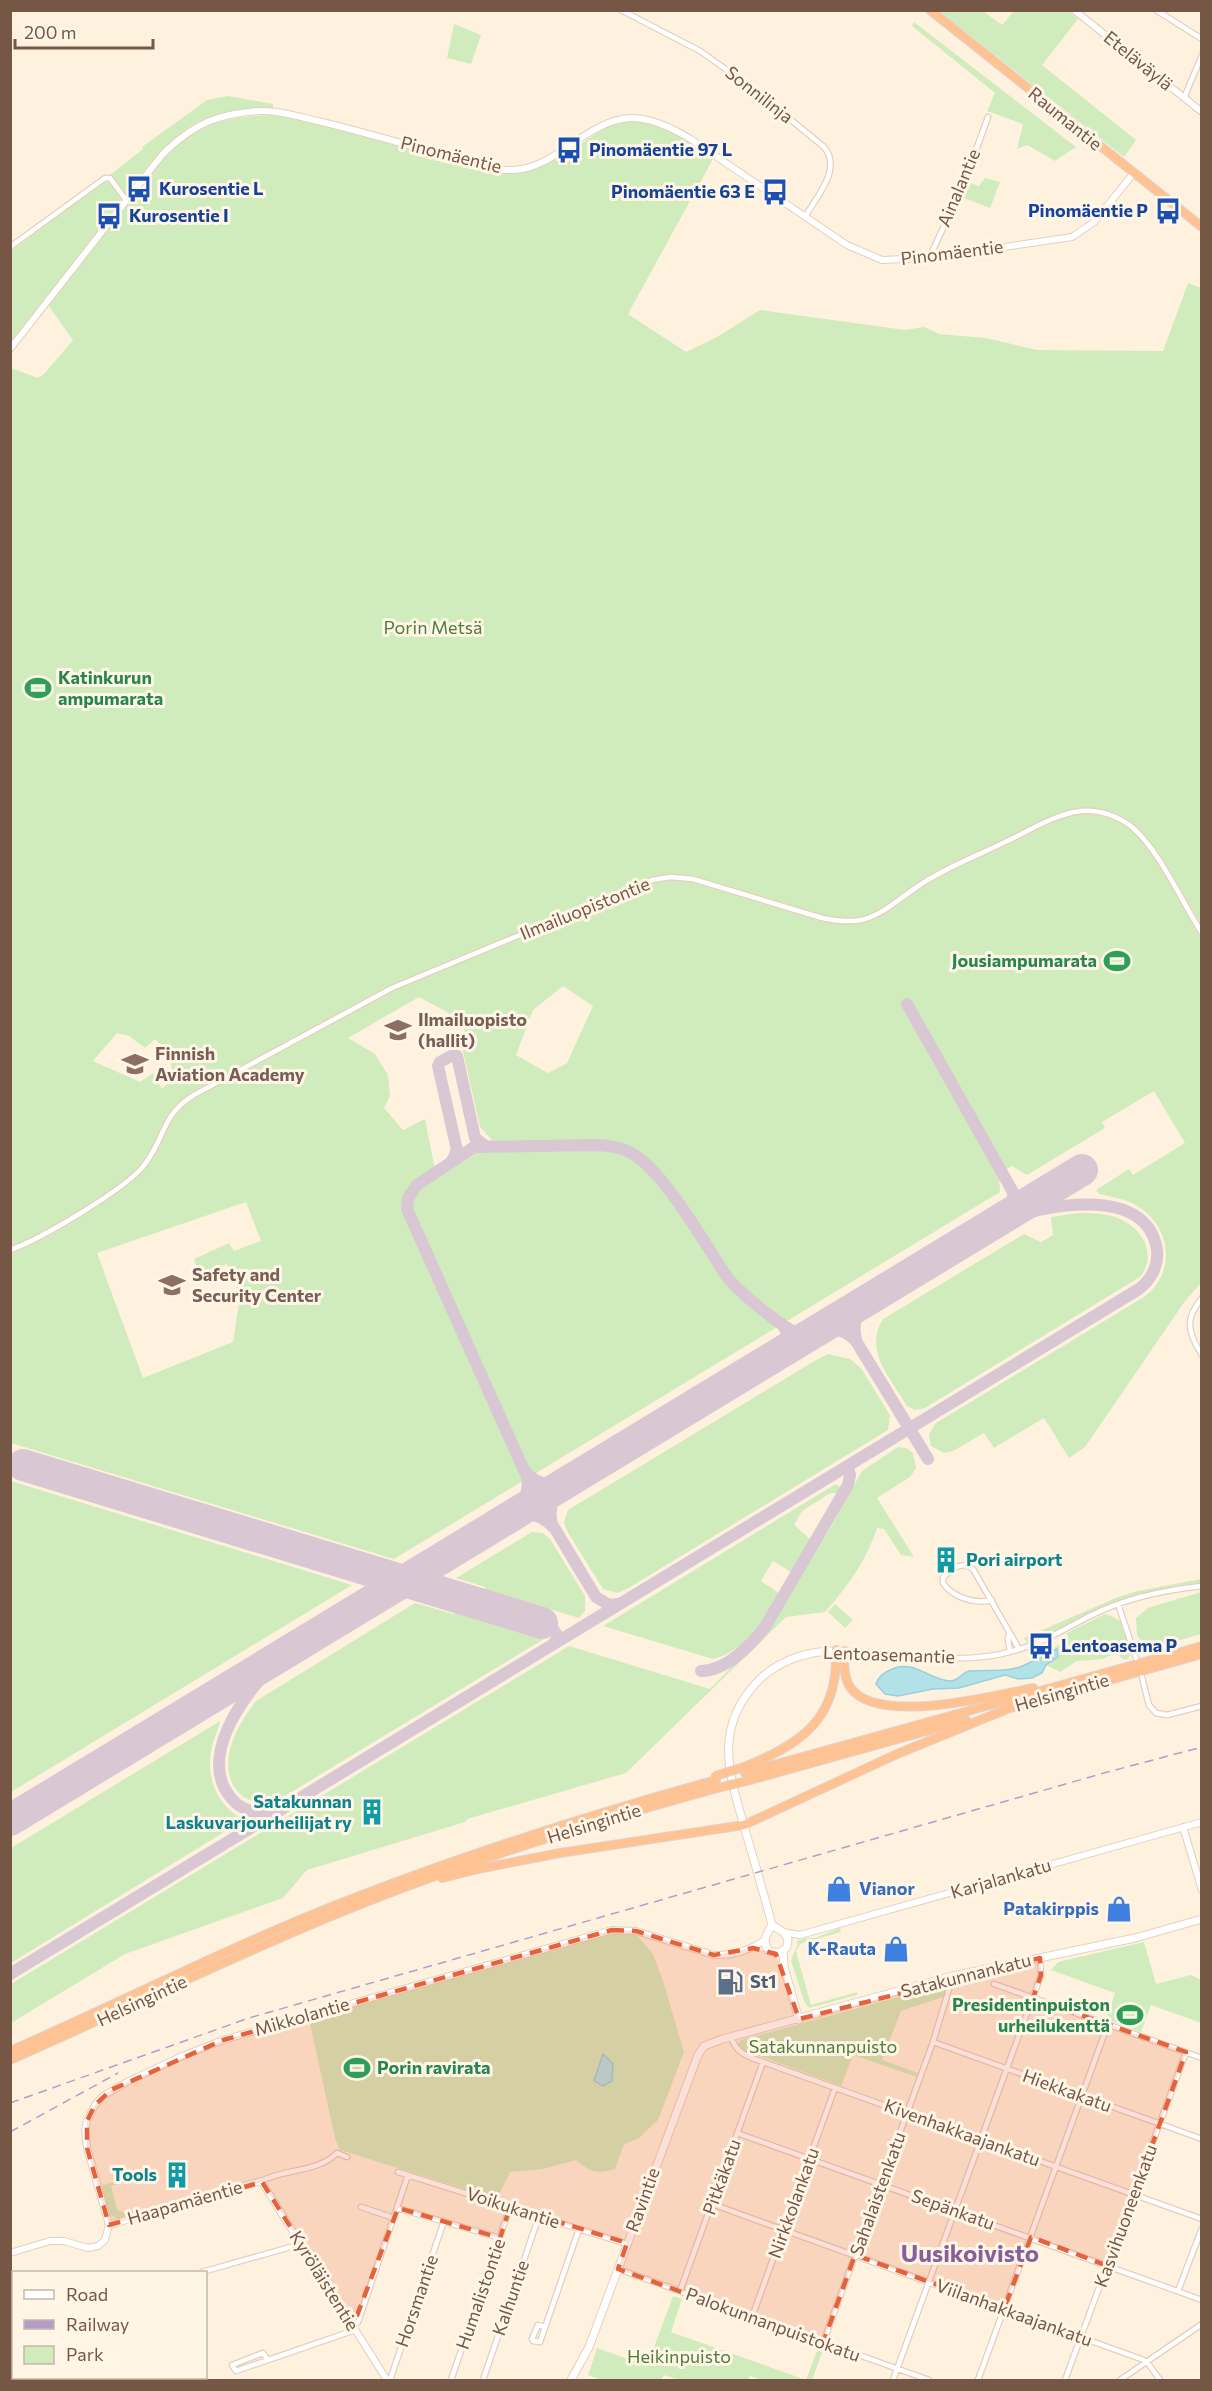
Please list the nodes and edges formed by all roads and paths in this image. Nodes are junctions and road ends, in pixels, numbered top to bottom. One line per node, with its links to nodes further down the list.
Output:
1 (621, 10): 12 (street, Sonnilinja)
2 (930, 10): 10 (highway, Raumantie)
3 (1074, 10): 7 (street, Eteläväylä)
4 (1156, 10): 5 (street)
5 (1202, 39)
6 (1202, 55): 7 (street)
7 (1184, 98): 8 (street, Eteläväylä)
8 (1202, 112)
9 (988, 117): 15 (street, Ainalantie)
10 (1133, 174): 13 (highway, Raumantie); 15 (street, Pinomäentie)
11 (126, 200): 12 (street, Pinomäentie); 14 (street); 16 (street, Pinomäentie)
12 (805, 217): 15 (street, Pinomäentie)
13 (1202, 227)
14 (10, 247)
15 (928, 258)
16 (10, 349)
17 (1202, 933): 18 (street, Ilmailuopistontie)
18 (10, 1250)
19 (1202, 1298): 20 (street)
20 (1202, 1355)
21 (1202, 1586): 23 (street, Lentoasemantie)
22 (992, 1600): 22 (street); 24 (street)
23 (1118, 1604): 26 (street, Lentoasemantie); 30 (street)
24 (1009, 1634): 26 (street); 28 (street)
25 (1202, 1646): 31 (highway, Helsingintie)
26 (1019, 1649): 28 (street, Lentoasemantie)
27 (840, 1651): 28 (street, Lentoasemantie); 31 (highway); 35 (highway); 38 (main road, Lentoasemantie)
28 (1010, 1652)
29 (1202, 1654): 34 (highway, Helsingintie)
30 (1136, 1658)
31 (1101, 1674): 35 (highway, Helsingintie)
32 (1142, 1677): 33 (street)
33 (1202, 1706)
34 (1012, 1707): 35 (highway, Helsingintie); 38 (highway)
35 (745, 1773): 36 (highway, Helsingintie, bridge); 36 (highway, bridge)
36 (716, 1782): 41 (highway, Helsingintie); 57 (highway, Helsingintie)
37 (1202, 1822): 39 (street, Karjalankatu)
38 (744, 1825): 41 (highway); 43 (main road, Lentoasemantie)
39 (1183, 1827): 40 (street); 45 (street, Karjalankatu)
40 (1202, 1890)
41 (350, 1908): 60 (highway, Helsingintie)
42 (1202, 1919): 49 (main road, Satakunnankatu)
43 (772, 1925): 44 (main road); 46 (main road)
44 (781, 1931): 45 (street, Karjalankatu); 46 (main road); 48 (main road)
45 (800, 1935): 48 (street, Karjalankatu)
46 (766, 1937): 47 (street); 48 (main road)
47 (753, 1948): 48 (street); 87 (street, Mikkolantie)
48 (779, 1951): 53 (main road)
49 (1040, 1958): 50 (main road, Satakunnankatu); 52 (street)
50 (953, 1976): 53 (main road, Satakunnankatu); 56 (street, Sahalaistenkatu)
51 (994, 1984): 52 (street)
52 (1033, 1998): 54 (street); 62 (street)
53 (799, 2019): 55 (main road, Satakunnankatu)
54 (1108, 2024): 58 (street); 64 (street)
55 (731, 2037): 61 (street, Kivenhakkaajankatu); 94 (main road, Ravintie)
56 (933, 2042): 62 (street, Hiekkakatu); 65 (street, Sahalaistenkatu)
57 (10, 2050)
58 (1186, 2052): 59 (street); 66 (street, Kasvihuoneenkatu)
59 (1202, 2058)
60 (10, 2060)
61 (763, 2062): 63 (street, Kivenhakkaajankatu); 67 (street, Pitkäkatu)
62 (1007, 2069): 64 (street, Hiekkakatu); 69 (street)
63 (835, 2088): 65 (street, Kivenhakkaajankatu); 71 (street, Nirkkolankatu)
64 (1082, 2095): 66 (street, Hiekkakatu); 72 (street)
65 (907, 2114): 69 (street, Kivenhakkaajankatu); 76 (street, Sahalaistenkatu)
66 (1160, 2124): 68 (street, Hiekkakatu); 77 (street, Kasvihuoneenkatu)
67 (737, 2133): 71 (street, Sepänkatu); 78 (street, Pitkäkatu)
68 (1202, 2139)
69 (981, 2141): 72 (street, Kivenhakkaajankatu); 82 (street)
70 (347, 2157): 75 (street)
71 (811, 2159): 76 (street, Sepänkatu); 90 (street, Nirkkolankatu)
72 (1056, 2167): 77 (street, Kivenhakkaajankatu); 92 (street)
73 (398, 2172): 74 (street, Voikukantie)
74 (408, 2175): 80 (street, Voikukantie); 81 (street)
75 (261, 2181): 87 (street, Haapamäentie); 93 (street, Kyröläistentie)
76 (881, 2184): 82 (street, Sepänkatu); 96 (street, Sahalaistenkatu)
77 (1134, 2195): 85 (street, Kivenhakkaajankatu); 97 (street, Kasvihuoneenkatu)
78 (712, 2204): 90 (street, Viilanhakkaajankatu); 101 (street, Pitkäkatu)
79 (361, 2207): 84 (street)
80 (510, 2207): 83 (street, Voikukantie); 91 (street, Humalistontie)
81 (398, 2208): 84 (street); 86 (street)
82 (955, 2211): 92 (street, Sepänkatu); 100 (street)
83 (539, 2216): 89 (street, Voikukantie); 116 (street, Kalhuntie)
84 (394, 2218): 108 (street)
85 (1202, 2219)
86 (444, 2222): 91 (street); 114 (street, Horsmantie)
87 (109, 2225): 95 (street)
88 (1202, 2228): 102 (street)
89 (579, 2229): 94 (street, Voikukantie); 107 (street)
90 (784, 2230): 96 (street, Viilanhakkaajankatu); 105 (street, Nirkkolankatu)
91 (500, 2238): 115 (street, Humalistontie)
92 (1031, 2238): 97 (street, Sepänkatu); 104 (street)
93 (301, 2244): 99 (street); 108 (street, Kyröläistentie)
94 (627, 2244): 98 (main road, Ravintie)
95 (10, 2253)
96 (855, 2255): 100 (street, Viilanhakkaajankatu); 110 (street, Sahalaistenkatu)
97 (1108, 2266): 102 (street, Sepänkatu); 109 (street, Kasvihuoneenkatu)
98 (618, 2269): 101 (street, Palokunnanpuistokatu); 117 (main road, Ravintie)
99 (206, 2271)
100 (929, 2282): 104 (street, Viilanhakkaajankatu); 113 (street)
101 (680, 2291): 105 (street, Palokunnanpuistokatu)
102 (1178, 2291): 103 (street, Sepänkatu)
103 (1202, 2300)
104 (1004, 2309): 109 (street, Viilanhakkaajankatu); 120 (street)
105 (752, 2317): 110 (street, Palokunnanpuistokatu)
106 (1202, 2324): 112 (street)
107 (545, 2327)
108 (354, 2328): 111 (street); 114 (street, Kyröläistentie)
109 (1081, 2337): 112 (street, Viilanhakkaajankatu); 121 (street, Kasvihuoneenkatu)
110 (824, 2343): 113 (street, Palokunnanpuistokatu)
111 (268, 2360): 111 (street)
112 (1147, 2362): 122 (street); 123 (street)
113 (897, 2369): 118 (street); 119 (street, Palokunnanpuistokatu)
114 (389, 2380)
115 (451, 2380)
116 (483, 2380)
117 (571, 2380)
118 (893, 2380)
119 (929, 2380)
120 (978, 2380)
121 (1065, 2380)
122 (1120, 2380)
123 (1160, 2380)

